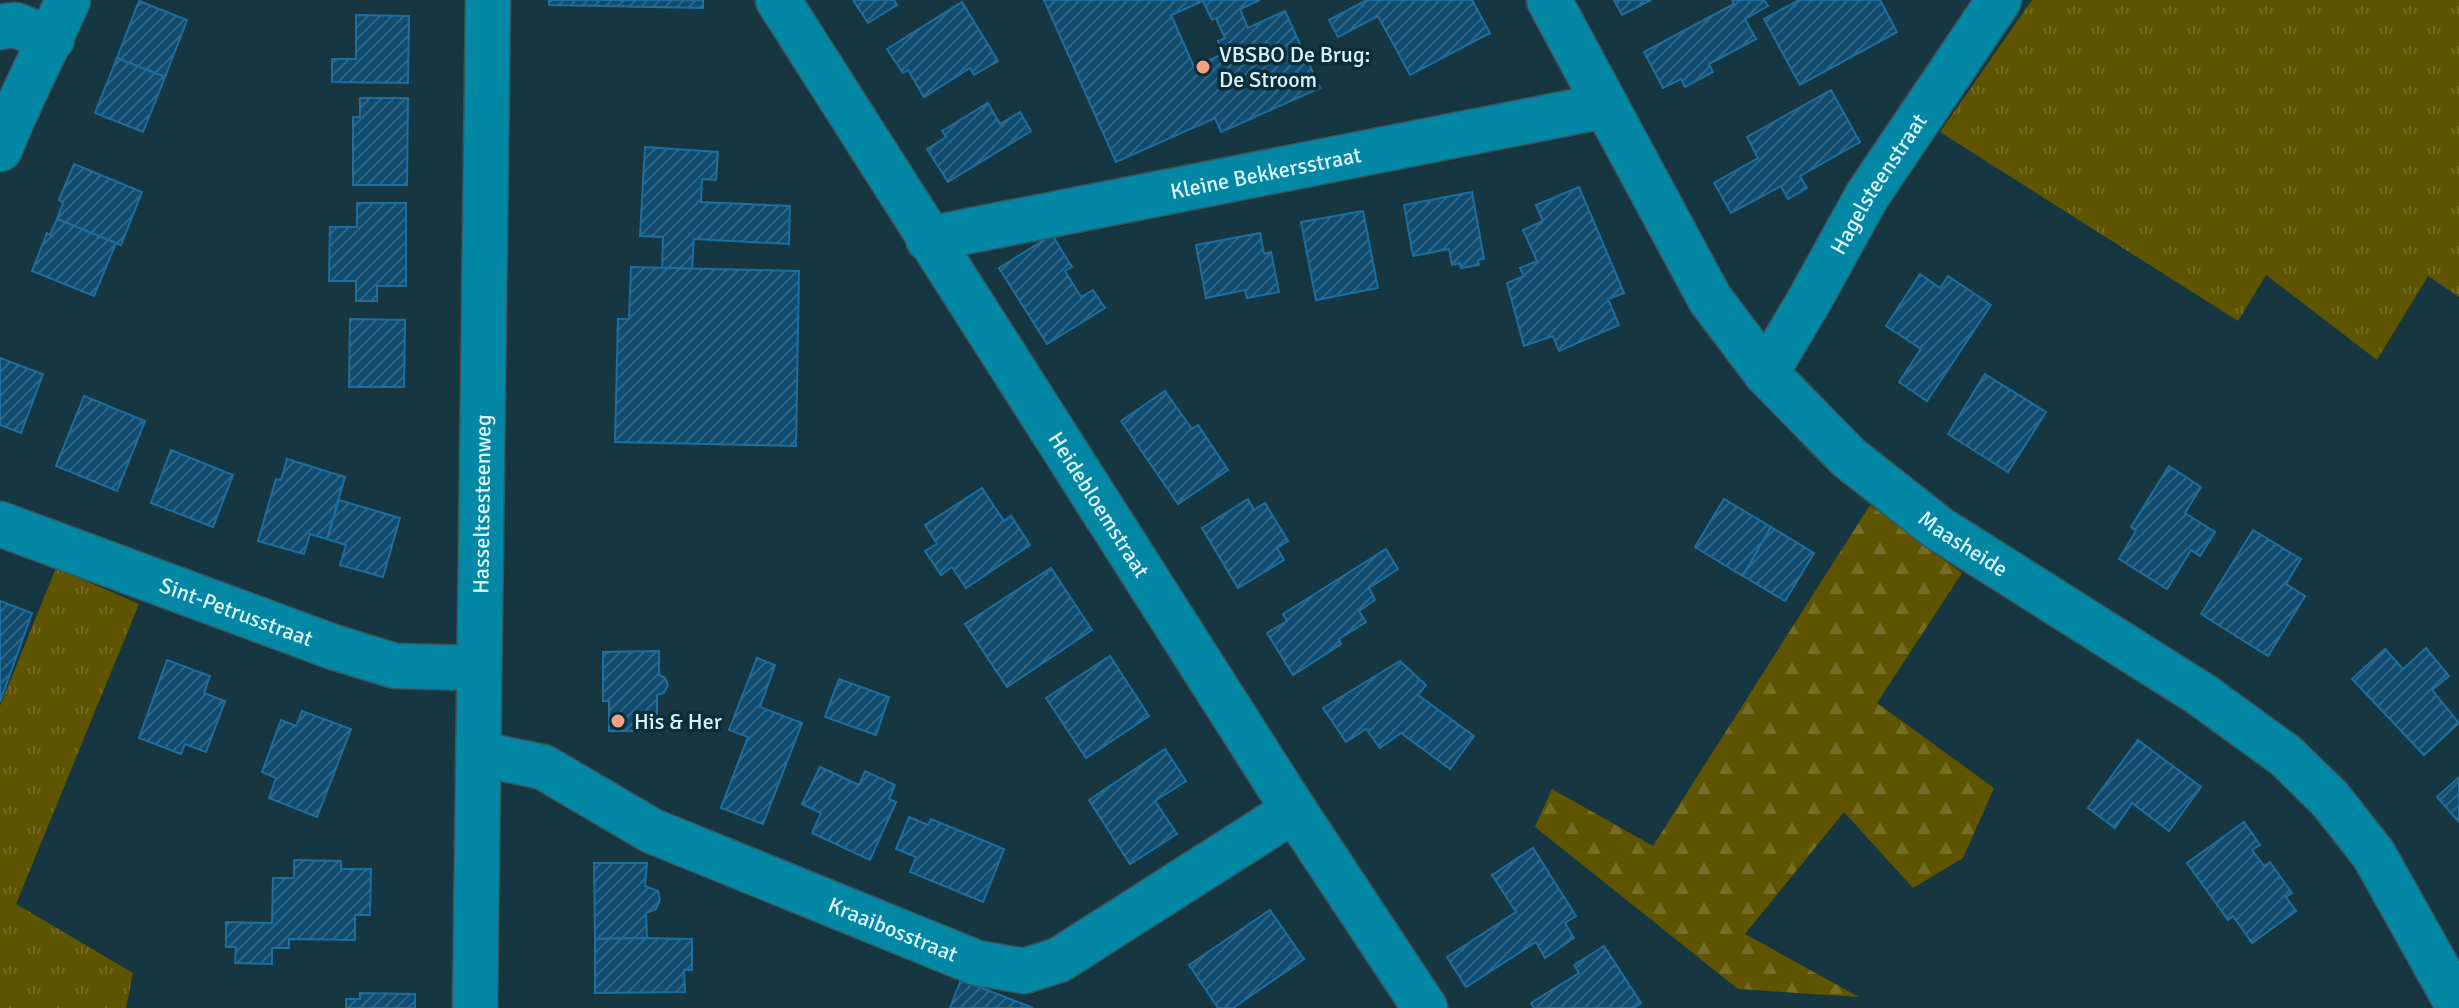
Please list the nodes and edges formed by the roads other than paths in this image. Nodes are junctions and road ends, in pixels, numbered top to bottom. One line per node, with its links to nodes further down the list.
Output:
1 (68, 0): 7 (street)
2 (488, 0): 13 (street, Hasseltsesteenweg)
3 (778, 0): 10 (street, Heidebloemstraat)
4 (1549, 0): 8 (street, Maasheide)
5 (1999, 0): 11 (street, Hagelsteenstraat)
6 (0, 27): 7 (street)
7 (52, 39): 9 (street)
8 (1604, 106): 10 (street, Kleine Bekkersstraat); 11 (street, Maasheide)
9 (0, 149)
10 (928, 239): 15 (street, Heidebloemstraat)
11 (1766, 373): 16 (street, Maasheide)
12 (0, 524): 13 (street, Sint-Petrusstraat)
13 (477, 668): 14 (street, Hasseltsesteenweg)
14 (479, 754): 15 (street, Kraaibosstraat); 17 (street, Hasseltsesteenweg)
15 (1294, 810): 18 (street, Heidebloemstraat)
16 (2459, 1007)
17 (475, 1008)
18 (1425, 1008)

